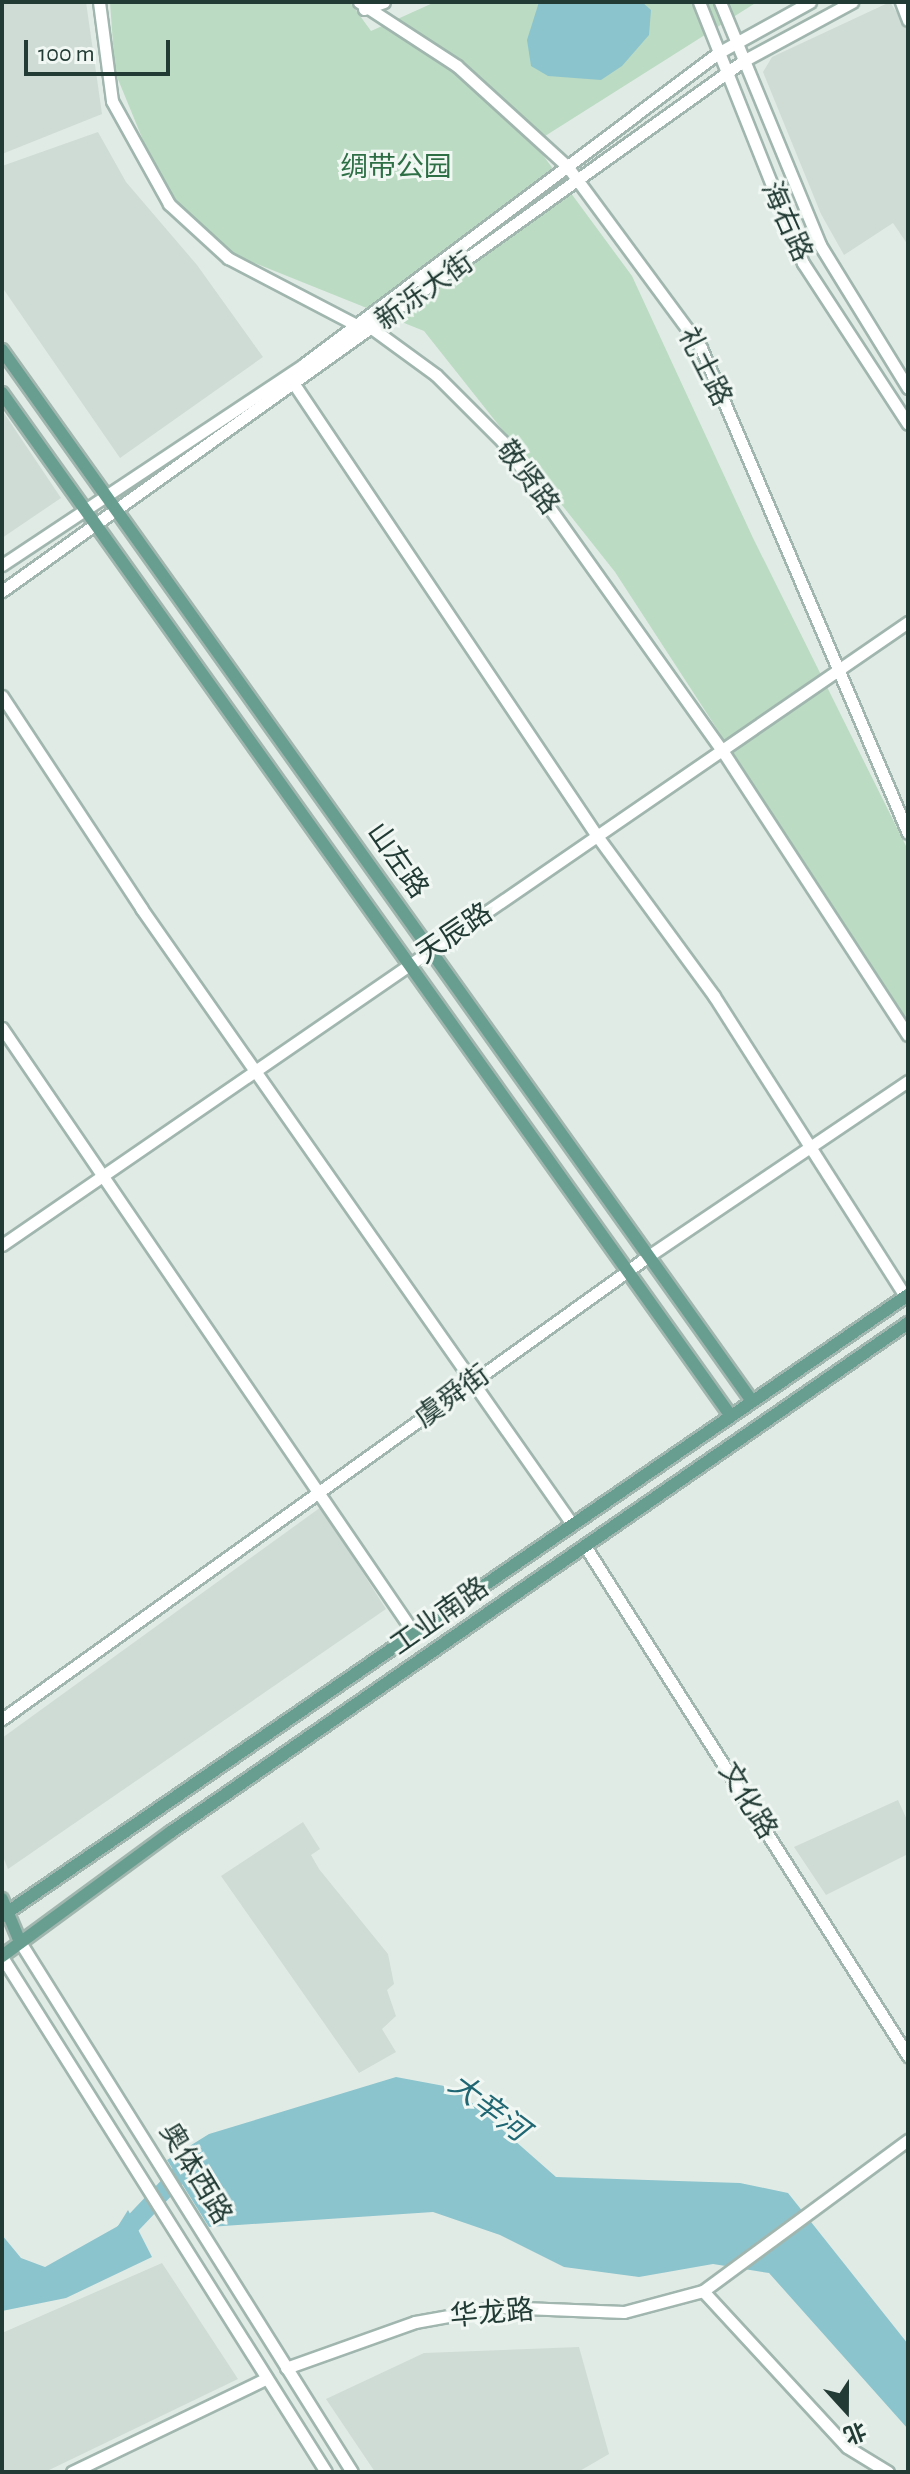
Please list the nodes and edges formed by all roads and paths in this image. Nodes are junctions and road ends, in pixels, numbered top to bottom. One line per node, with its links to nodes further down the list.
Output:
1 (99, 2): 16 (main road, 敬贤路)
2 (384, 2): 8 (main road)
3 (699, 2): 11 (main road, 海右路)
4 (720, 2): 10 (main road, 海右路)
5 (810, 2): 10 (main road, 新泺大街)
6 (852, 2): 12 (main road, 新泺大街)
7 (901, 2): 9 (main road)
8 (362, 6): 14 (main road, 礼士路)
9 (908, 20)
10 (736, 43): 11 (main road, 新泺大街); 12 (main road, 海右路)
11 (718, 53): 13 (main road, 海右路); 14 (main road, 新泺大街)
12 (743, 61): 13 (main road, 新泺大街); 20 (main road, 海右路)
13 (727, 76): 15 (main road, 新泺大街); 22 (main road, 海右路)
14 (567, 166): 15 (main road, 礼士路); 16 (main road, 新泺大街)
15 (579, 181): 17 (main road, 新泺大街); 30 (main road, 礼士路)
16 (356, 325): 17 (main road, 敬贤路); 23 (main road, 新泺大街)
17 (373, 329): 19 (main road, 新泺大街); 32 (main road, 敬贤路)
18 (2, 350): 23 (main road, 山左路)
19 (294, 384): 24 (main road, 新泺大街); 34 (main road)
20 (908, 388)
21 (2, 393): 25 (main road, 山左路)
22 (908, 424)
23 (106, 495): 24 (main road, 山左路); 25 (main road, 新泺大街)
24 (115, 507): 26 (main road, 新泺大街); 35 (main road, 山左路)
25 (84, 509): 26 (main road, 山左路); 27 (main road, 新泺大街)
26 (96, 524): 28 (main road, 新泺大街); 36 (main road, 山左路)
27 (2, 565)
28 (2, 591)
29 (908, 622): 30 (main road, 天辰路)
30 (836, 672): 32 (main road, 天辰路); 33 (main road, 礼士路)
31 (2, 696): 39 (main road)
32 (722, 750): 34 (main road, 天辰路); 38 (main road, 敬贤路)
33 (908, 833)
34 (597, 836): 35 (main road, 天辰路); 41 (main road)
35 (431, 950): 36 (main road, 天辰路); 44 (main road, 山左路)
36 (412, 963): 39 (main road, 天辰路); 45 (main road, 山左路)
37 (2, 1028): 42 (main road)
38 (908, 1035)
39 (257, 1070): 42 (main road, 天辰路); 48 (main road)
40 (908, 1081): 41 (main road, 虞舜街)
41 (813, 1148): 44 (main road, 虞舜街); 46 (main road)
42 (102, 1176): 43 (main road, 天辰路); 51 (main road)
43 (2, 1245)
44 (647, 1257): 45 (main road, 虞舜街); 49 (main road, 山左路)
45 (628, 1271): 48 (main road, 虞舜街); 50 (main road, 山左路)
46 (907, 1296): 49 (main road, 工业南路)
47 (908, 1323): 53 (main road, 工业南路)
48 (475, 1381): 51 (main road, 虞舜街); 52 (main road)
49 (752, 1401): 50 (main road, 工业南路)
50 (731, 1416): 52 (main road, 工业南路)
51 (320, 1492): 54 (main road); 55 (main road, 虞舜街)
52 (572, 1524): 54 (main road, 工业南路)
53 (585, 1546): 57 (main road, 工业南路); 59 (main road, 文化路)
54 (414, 1633): 56 (main road, 工业南路)
55 (2, 1719)
56 (4, 1909): 57 (main road, 奥体西路)
57 (20, 1942): 58 (main road, 工业南路); 62 (main road, 奥体西路)
58 (2, 1957): 63 (main road, 奥体西路)
59 (908, 2056)
60 (908, 2140): 61 (main road)
61 (703, 2291): 62 (main road, 华龙路); 67 (main road)
62 (286, 2368): 66 (main road, 奥体西路)
63 (267, 2378): 64 (main road); 65 (main road, 奥体西路)
64 (72, 2472)
65 (326, 2472)
66 (352, 2472)
67 (888, 2472)

